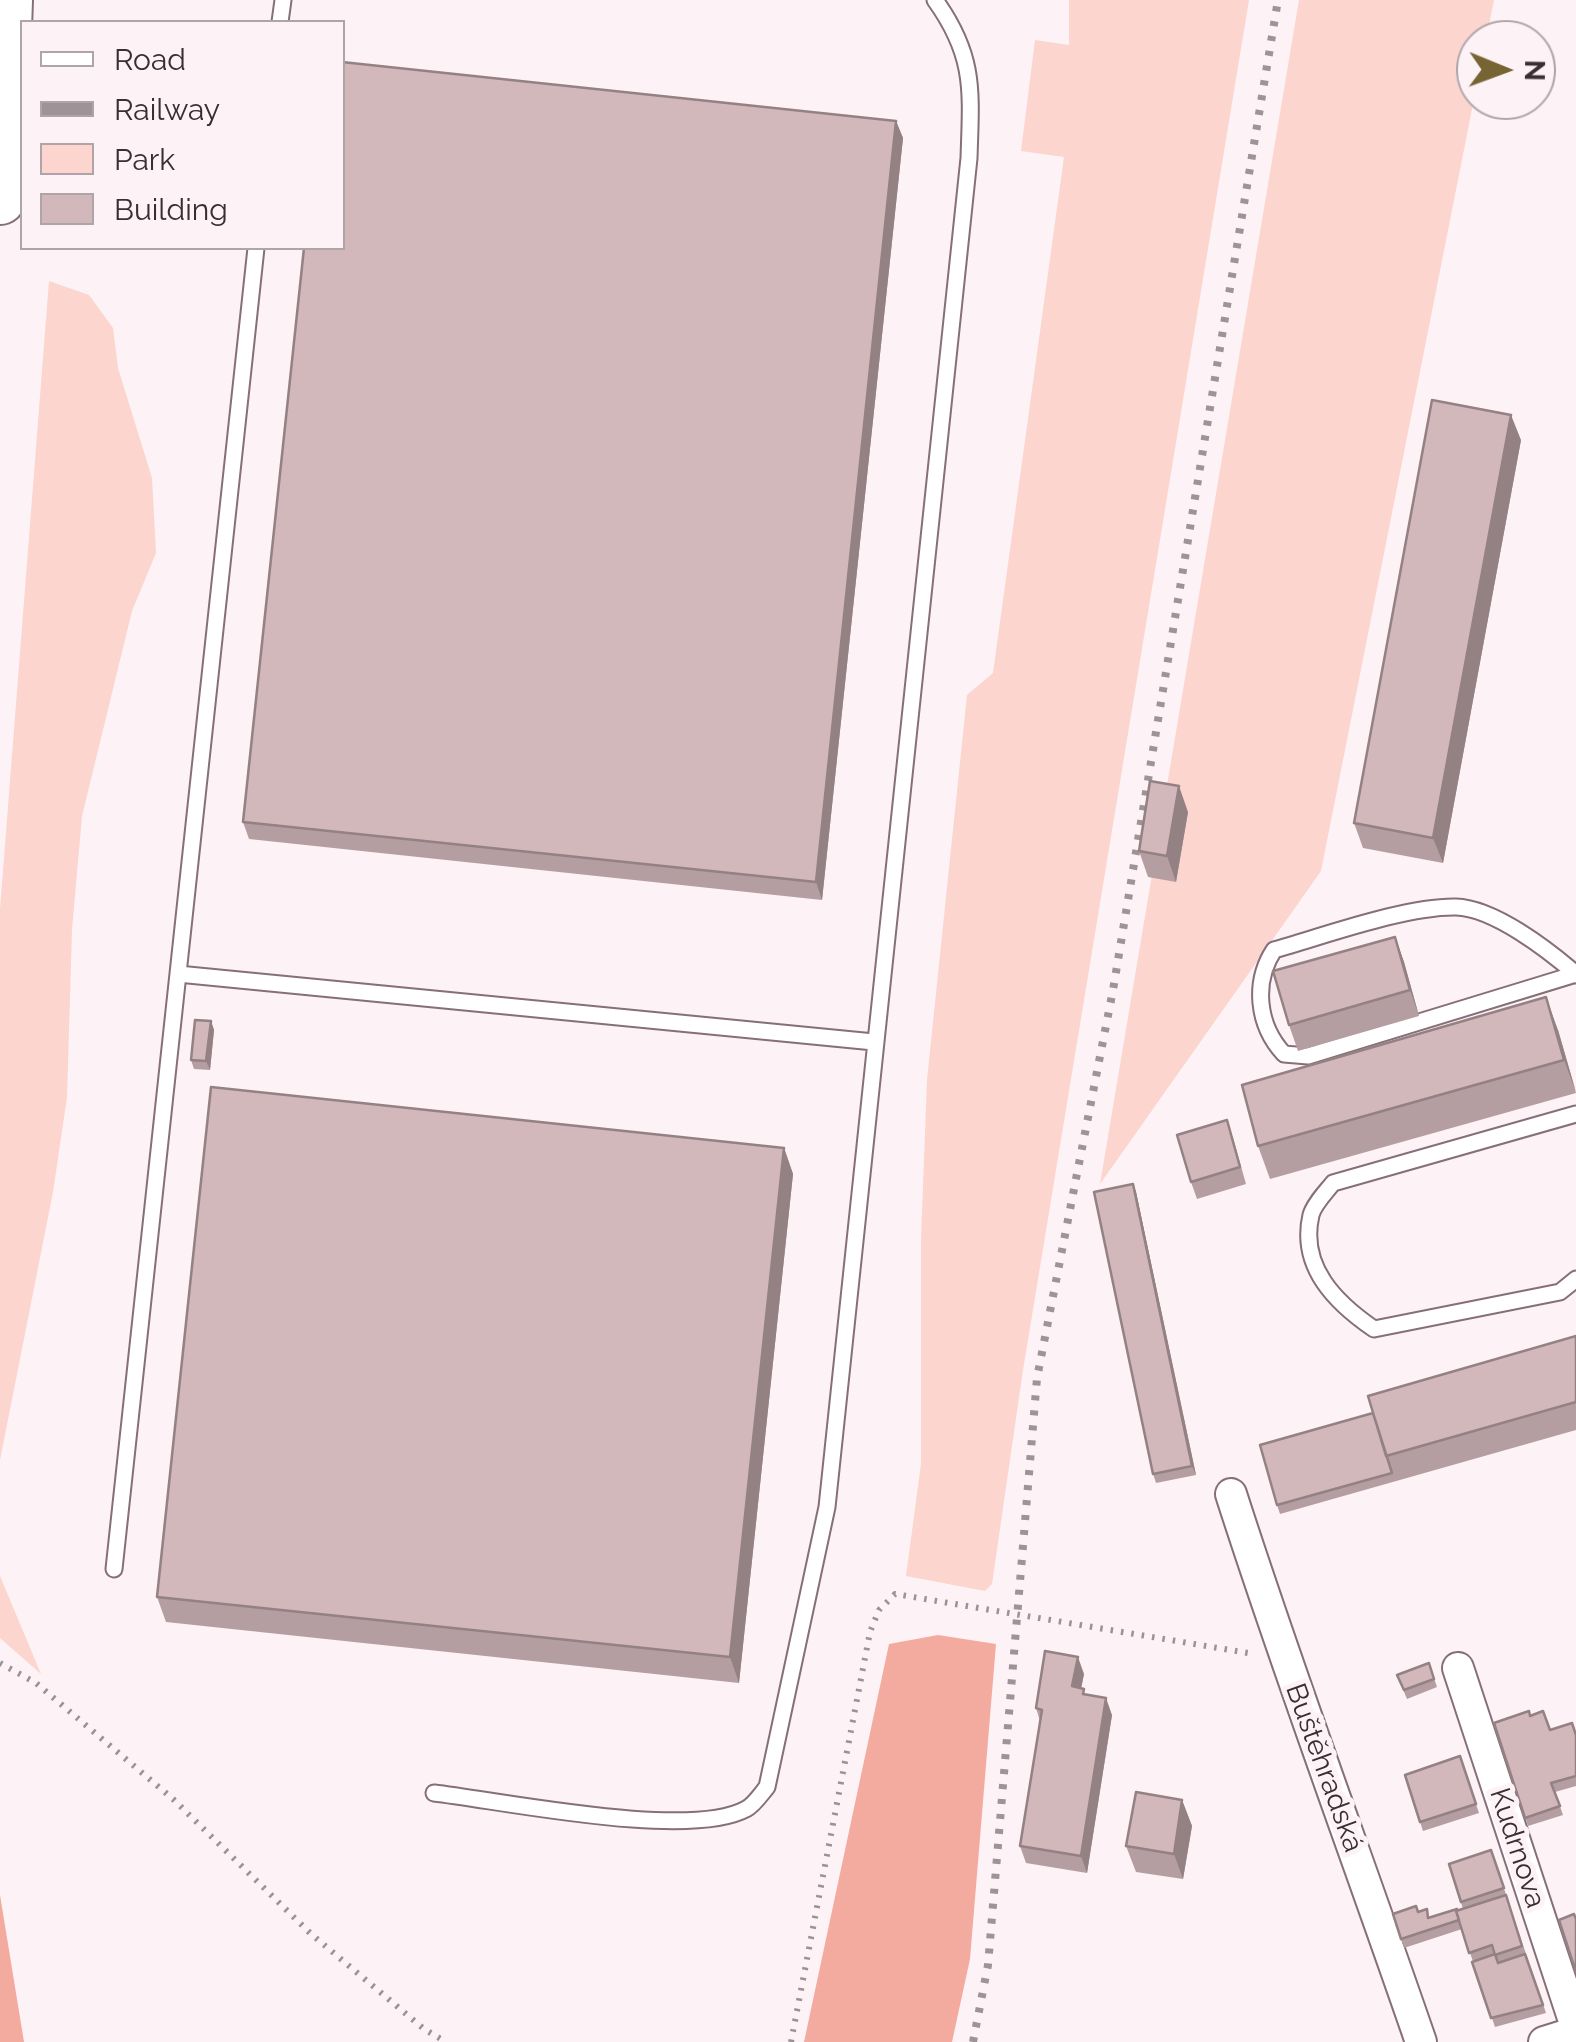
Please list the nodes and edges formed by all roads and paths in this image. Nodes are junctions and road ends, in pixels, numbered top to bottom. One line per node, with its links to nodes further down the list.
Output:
1 (7, 0): 3 (main road)
2 (935, 0): 7 (lane)
3 (0, 199)
4 (256, 250): 5 (lane)
5 (178, 974): 7 (lane); 11 (lane)
6 (1576, 974): 6 (lane)
7 (874, 1042): 15 (lane)
8 (1576, 1114): 9 (lane)
9 (1576, 1279)
10 (1230, 1494): 12 (street, Buštěhradská)
11 (114, 1569)
12 (1284, 1658): 18 (path); 19 (street, Buštěhradská)
13 (0, 1663): 17 (path)
14 (1458, 1668): 16 (street, Kudrnova)
15 (434, 1792)
16 (1576, 2030): 20 (street)
17 (446, 2042)
18 (791, 2042)
19 (1421, 2042)
20 (1544, 2042)

